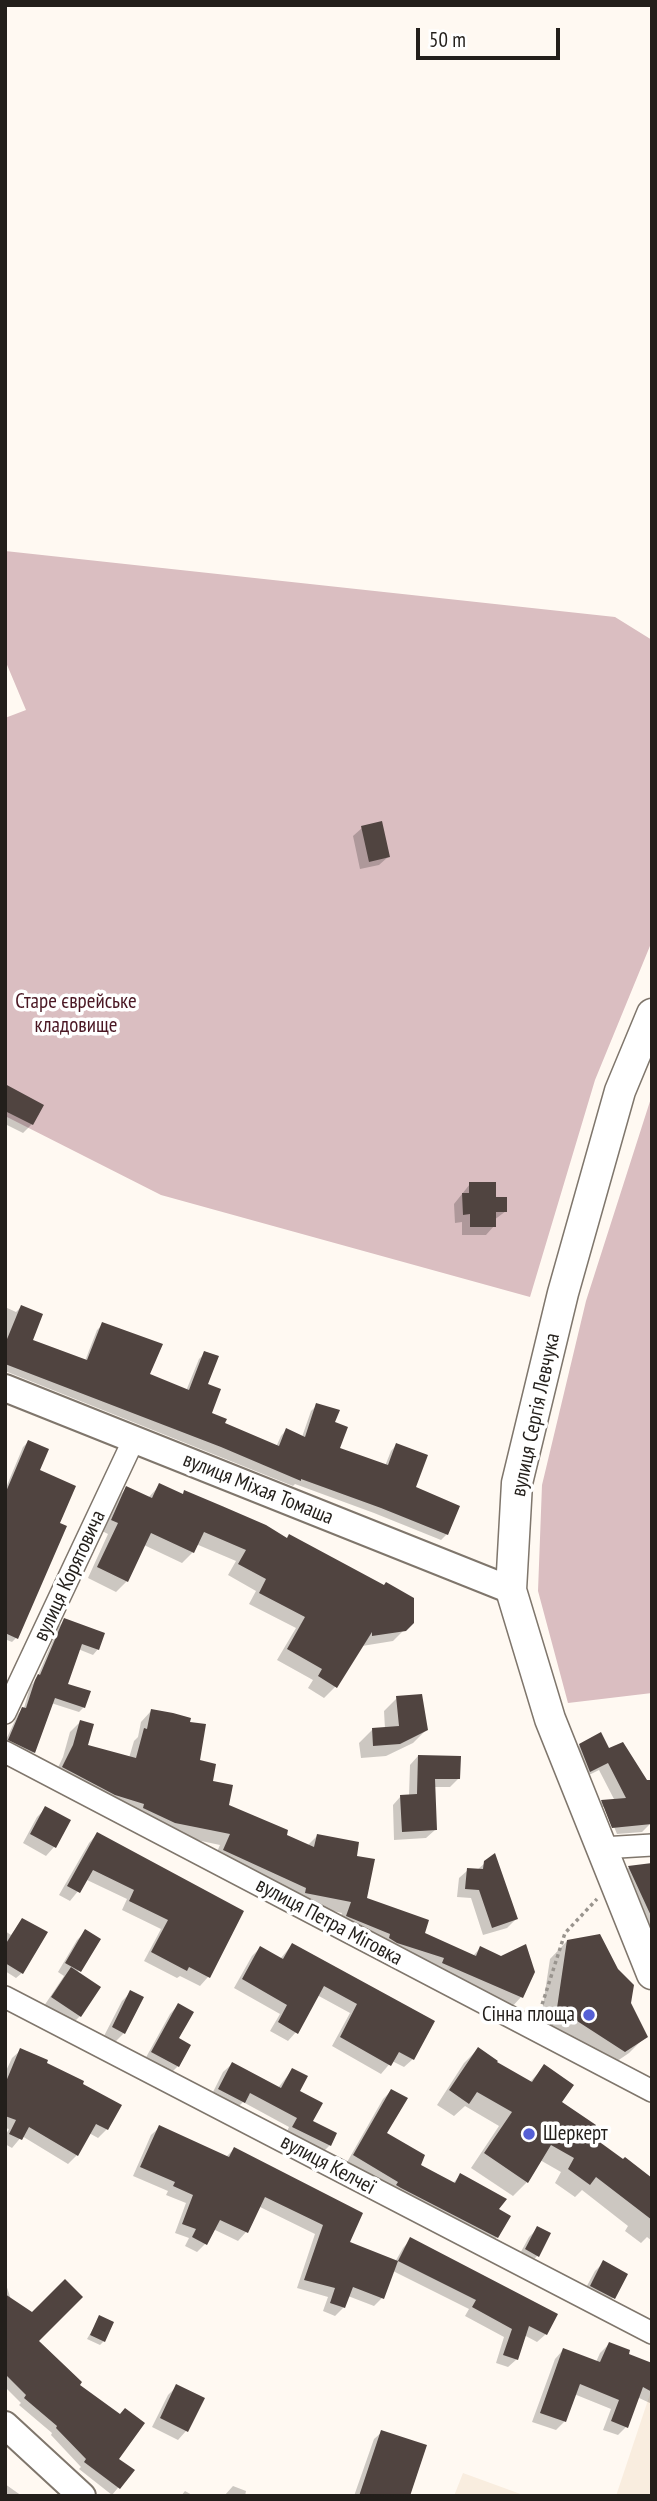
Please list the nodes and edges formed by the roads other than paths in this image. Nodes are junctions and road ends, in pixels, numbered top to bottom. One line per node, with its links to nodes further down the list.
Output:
1 (652, 1014): 4 (main road, вулиця Сергія Левчука)
2 (5, 1388): 3 (street, вулиця Міхая Томаша)
3 (134, 1439): 4 (street, вулиця Міхая Томаша); 5 (street, вулиця Корятовича)
4 (511, 1590): 8 (main road, вулиця Сергія Левчука)
5 (5, 1713)
6 (5, 1752): 11 (street, вулиця Петра Міговка)
7 (652, 1845): 8 (street)
8 (601, 1848): 9 (main road, вулиця Сергія Левчука)
9 (652, 1974)
10 (5, 1997): 12 (street, вулиця Келчеї)
11 (652, 2091)
12 (652, 2333)
13 (5, 2425): 14 (street)
14 (82, 2496)

